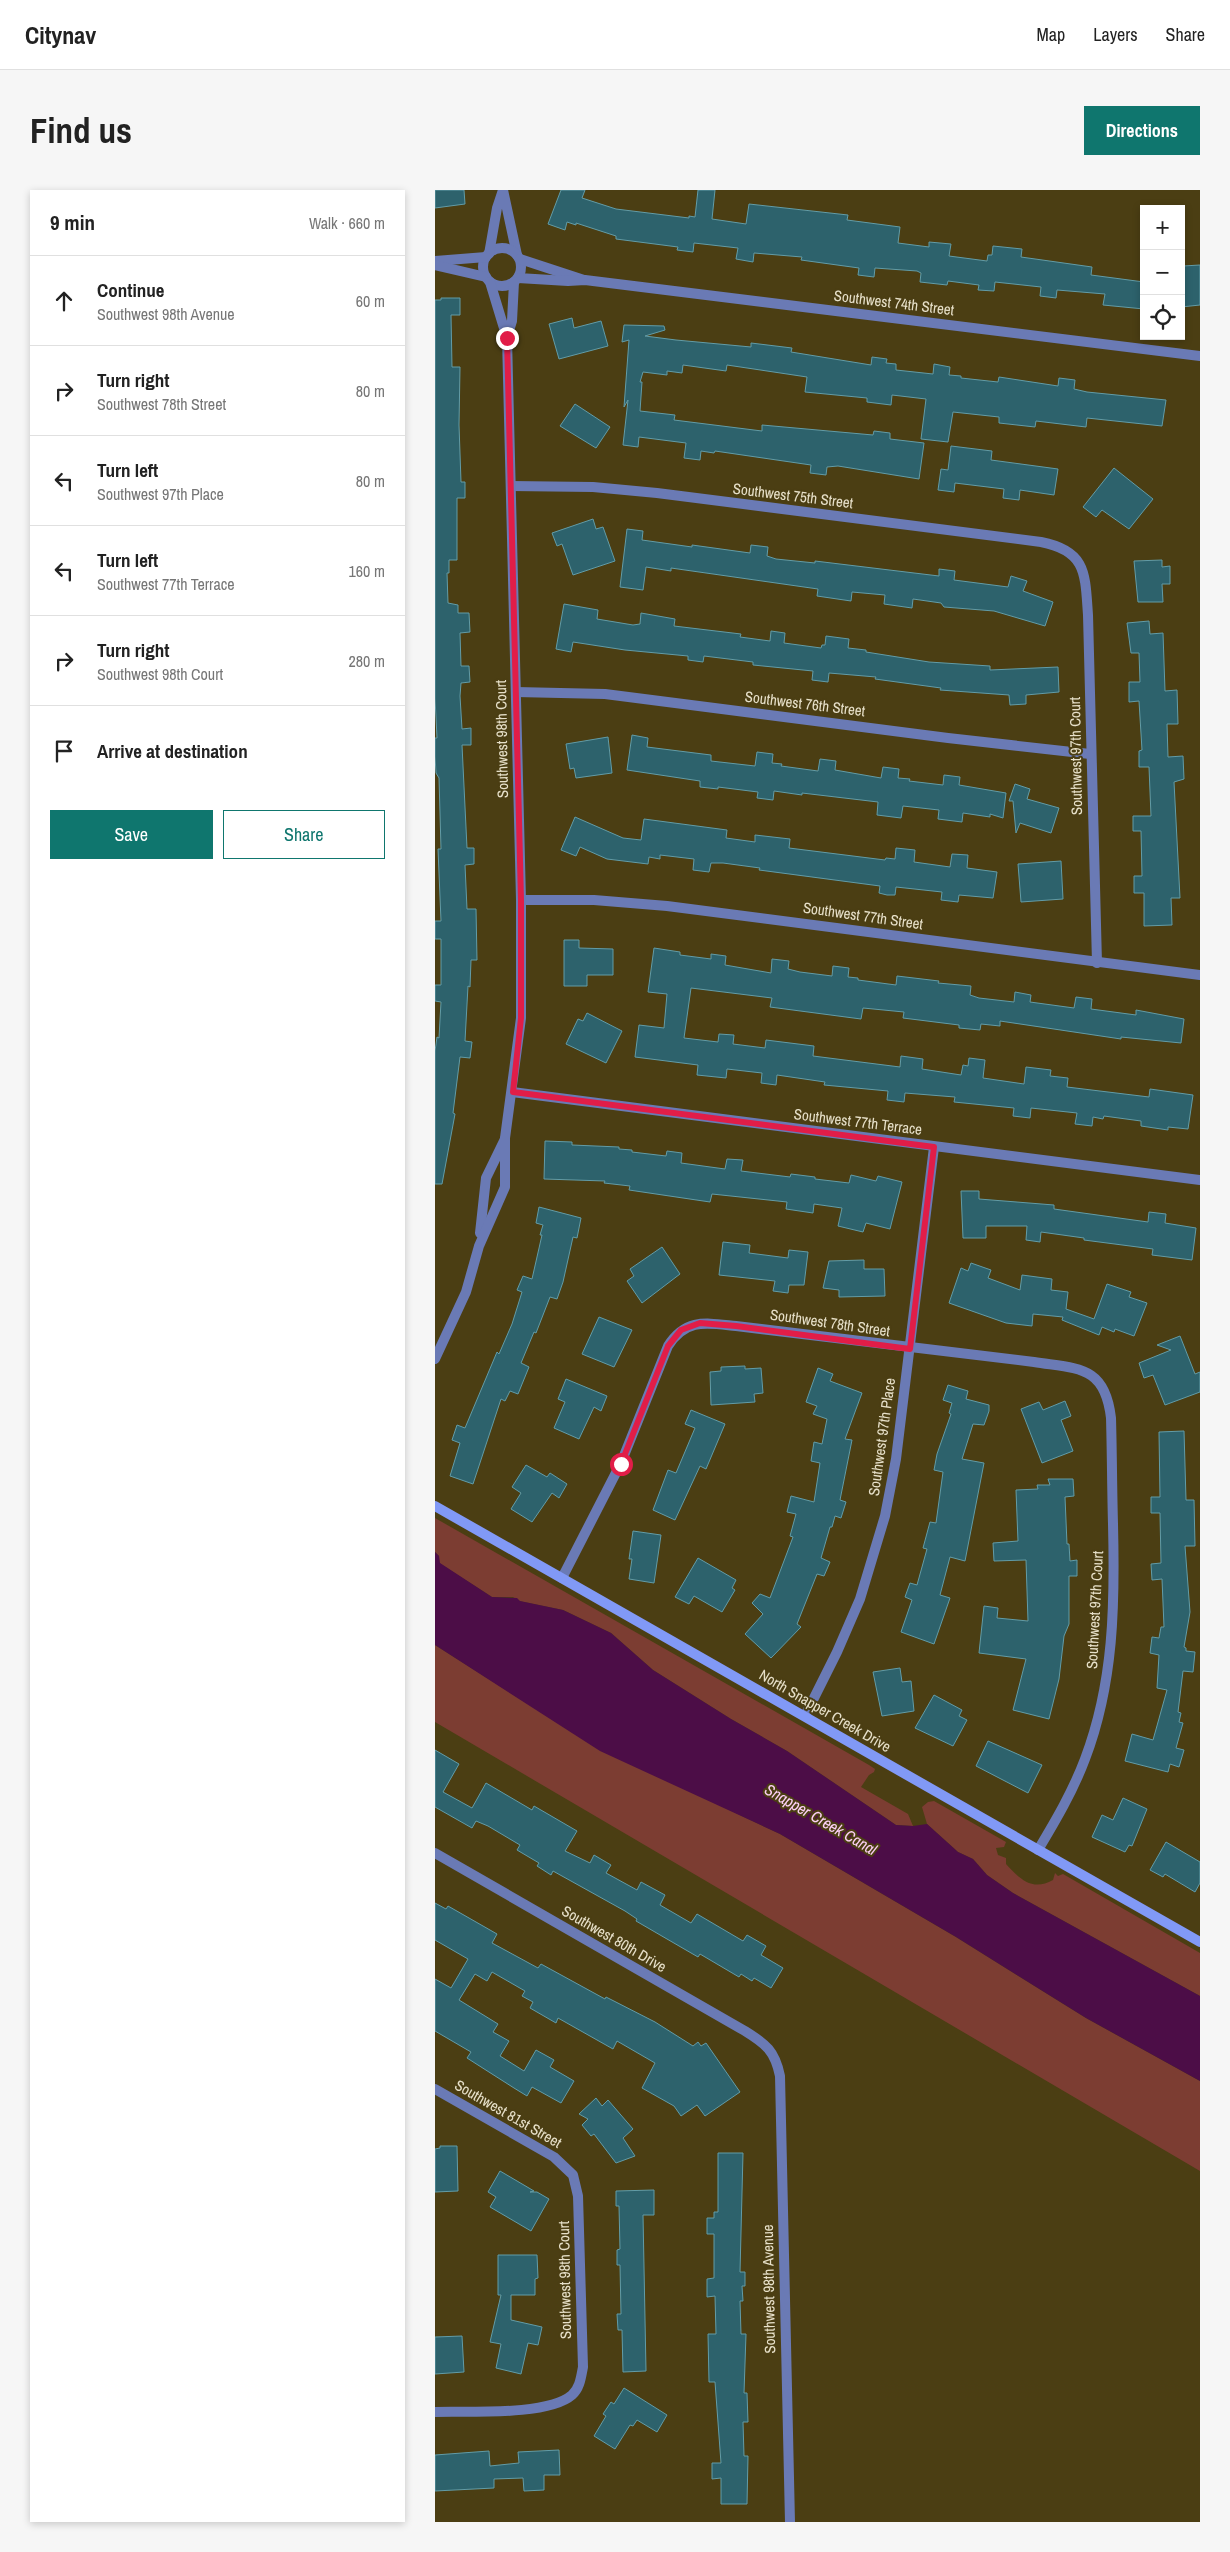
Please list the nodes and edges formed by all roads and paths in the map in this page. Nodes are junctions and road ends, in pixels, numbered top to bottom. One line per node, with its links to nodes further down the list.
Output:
1 (503, 190): 2 (street); 3 (street)
2 (487, 255): 3 (street); 4 (street); 6 (street)
3 (518, 257): 7 (street); 8 (street, Southwest 74th Street)
4 (435, 261)
5 (435, 265): 6 (street)
6 (488, 279): 7 (street); 9 (street, Southwest 98th Court)
7 (516, 280): 8 (street, Southwest 74th Street); 9 (street, Southwest 98th Court)
8 (585, 280): 10 (street, Southwest 74th Street)
9 (507, 338): 11 (street, Southwest 98th Court)
10 (1200, 356)
11 (511, 486): 12 (street, Southwest 75th Street); 13 (street, Southwest 98th Court)
12 (1070, 552): 14 (street, Southwest 97th Court)
13 (516, 692): 14 (street, Southwest 76th Street); 15 (street, Southwest 98th Court)
14 (1090, 754): 16 (street, Southwest 97th Court)
15 (521, 900): 16 (street, Southwest 77th Street); 18 (street, Southwest 98th Court)
16 (1097, 963): 17 (street, Southwest 77th Street)
17 (1200, 975)
18 (513, 1092): 19 (street, Southwest 98th Court); 20 (street, Southwest 77th Terrace)
19 (505, 1138): 22 (street, Southwest 98th Court); 22 (street, Southwest 98th Court)
20 (934, 1147): 21 (street, Southwest 77th Terrace); 23 (street, Southwest 97th Place)
21 (1200, 1180)
22 (479, 1246): 24 (street, Southwest 98th Court)
23 (910, 1349): 25 (street, Southwest 78th Street); 27 (street, Southwest 78th Street); 28 (street, Southwest 97th Place)
24 (435, 1359)
25 (1104, 1388): 29 (street, Southwest 97th Court)
26 (435, 1506): 27 (street, North Snapper Creek Drive)
27 (562, 1578): 28 (street, North Snapper Creek Drive)
28 (805, 1716): 29 (street, North Snapper Creek Drive)
29 (1038, 1850): 31 (street, North Snapper Creek Drive)
30 (435, 1854): 32 (street, Southwest 80th Drive)
31 (1200, 1942)
32 (775, 2055): 36 (street, Southwest 98th Avenue)
33 (435, 2089): 34 (street, Southwest 81st Street)
34 (566, 2166): 35 (street, Southwest 98th Court)
35 (435, 2412)
36 (790, 2522)

